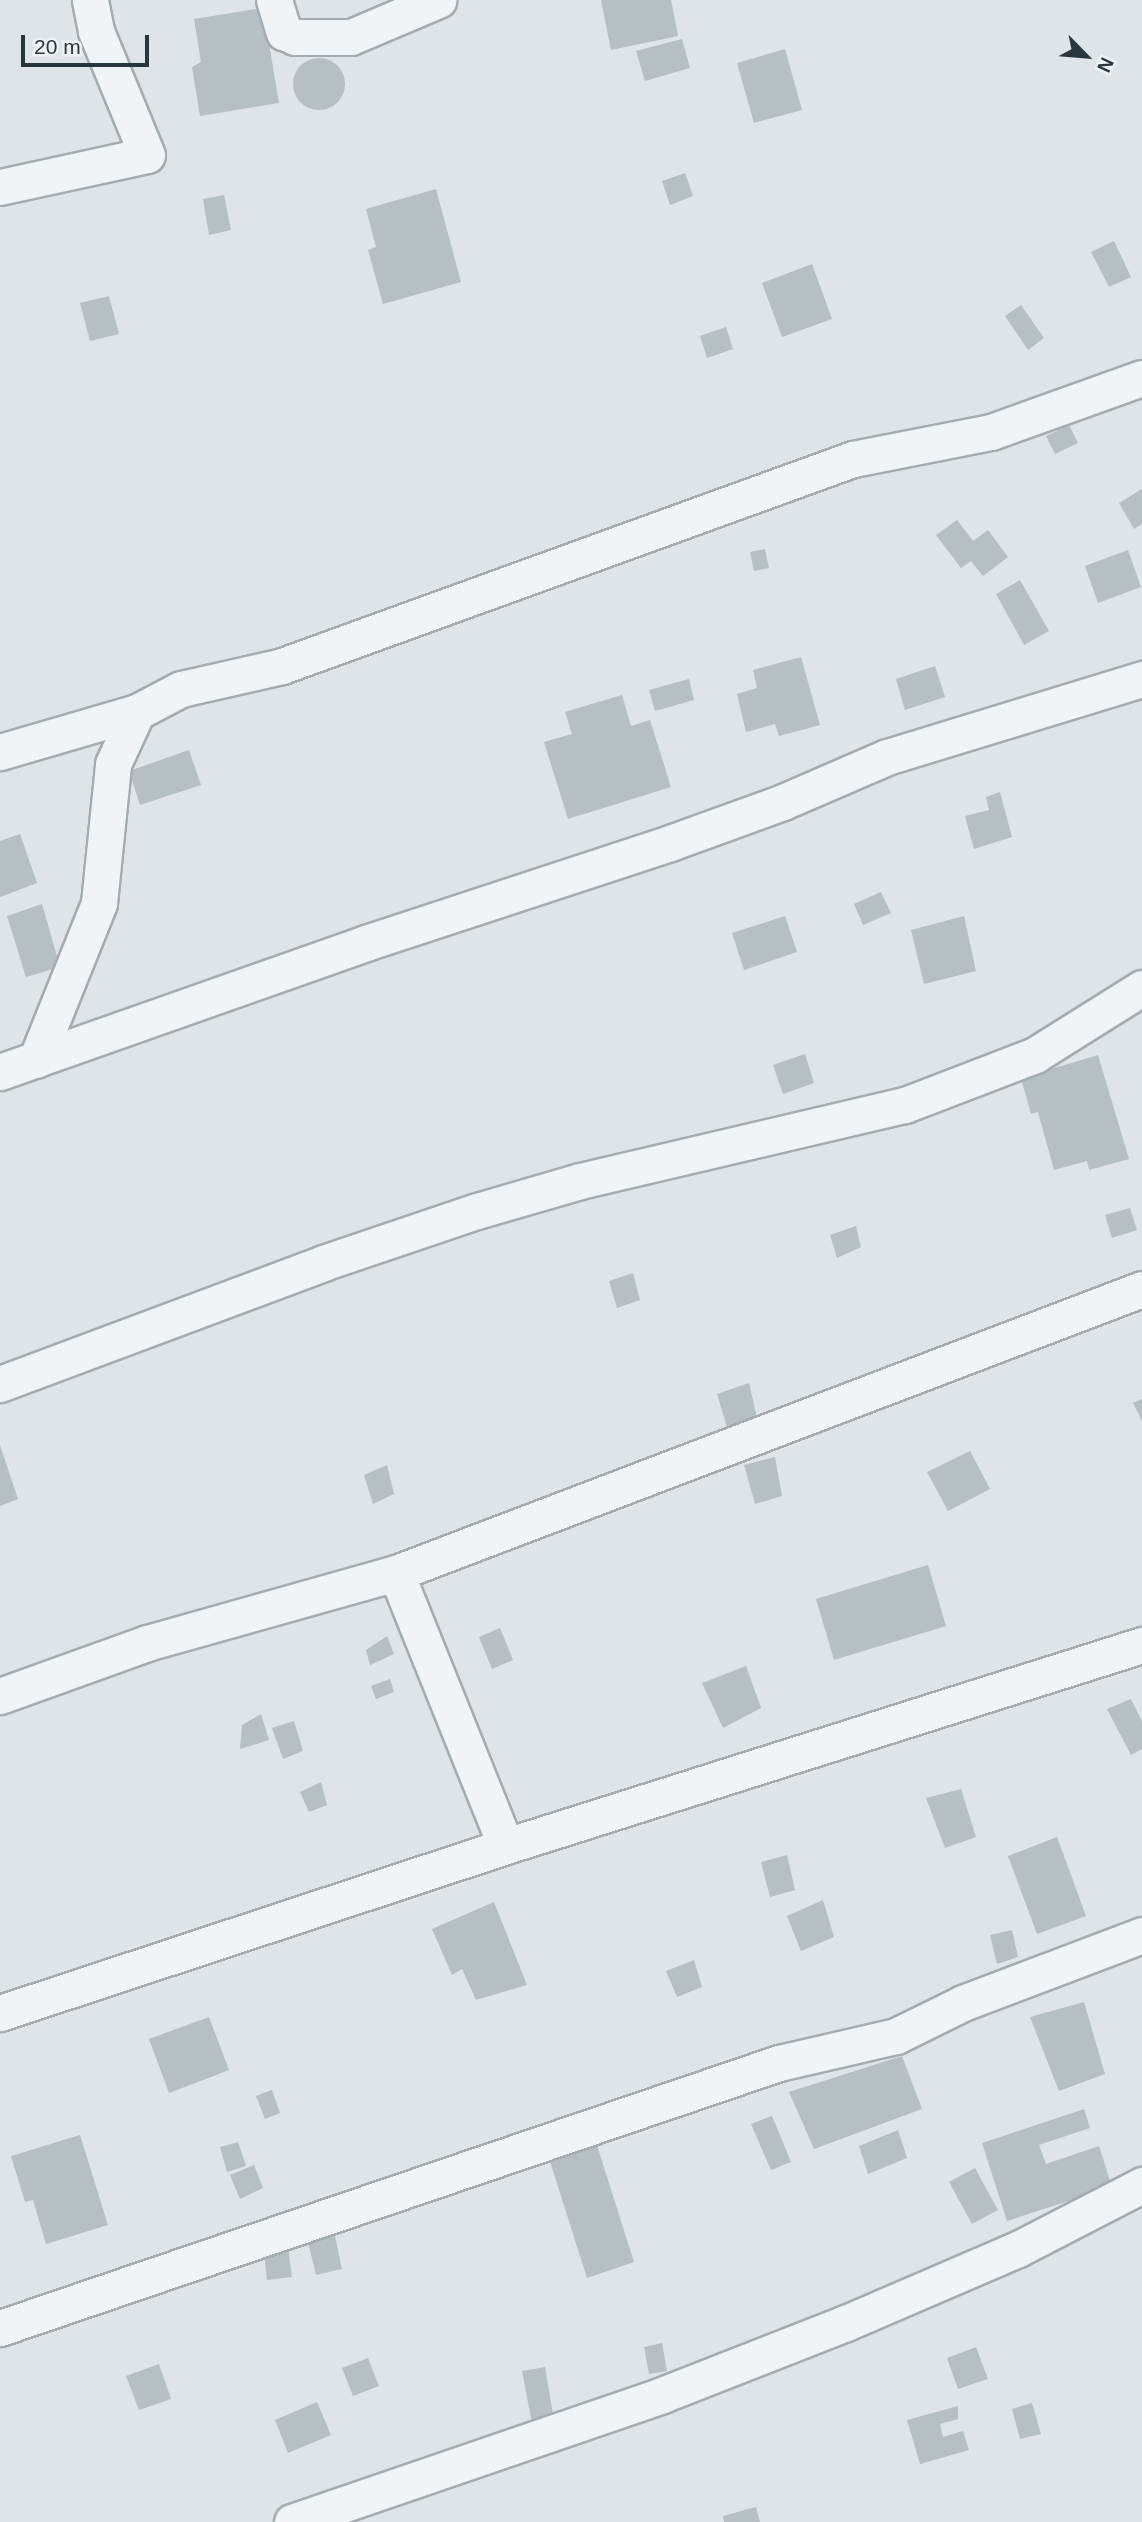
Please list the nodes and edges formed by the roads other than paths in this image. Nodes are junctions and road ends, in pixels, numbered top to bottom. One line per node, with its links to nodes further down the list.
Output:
1 (90, 0): 4 (street)
2 (274, 0): 3 (street)
3 (421, 3)
4 (0, 187)
5 (1142, 378): 7 (street)
6 (1142, 679): 10 (street)
7 (136, 712): 8 (street); 10 (street)
8 (0, 752)
9 (1142, 988): 13 (street)
10 (36, 1060): 11 (street)
11 (0, 1072)
12 (1142, 1289): 14 (street)
13 (0, 1384)
14 (396, 1573): 16 (street); 17 (street)
15 (1142, 1645): 17 (street)
16 (0, 1696)
17 (506, 1846): 19 (street)
18 (1142, 1935): 21 (street)
19 (0, 2013)
20 (1142, 2185): 22 (street)
21 (0, 2328)
22 (292, 2522)

